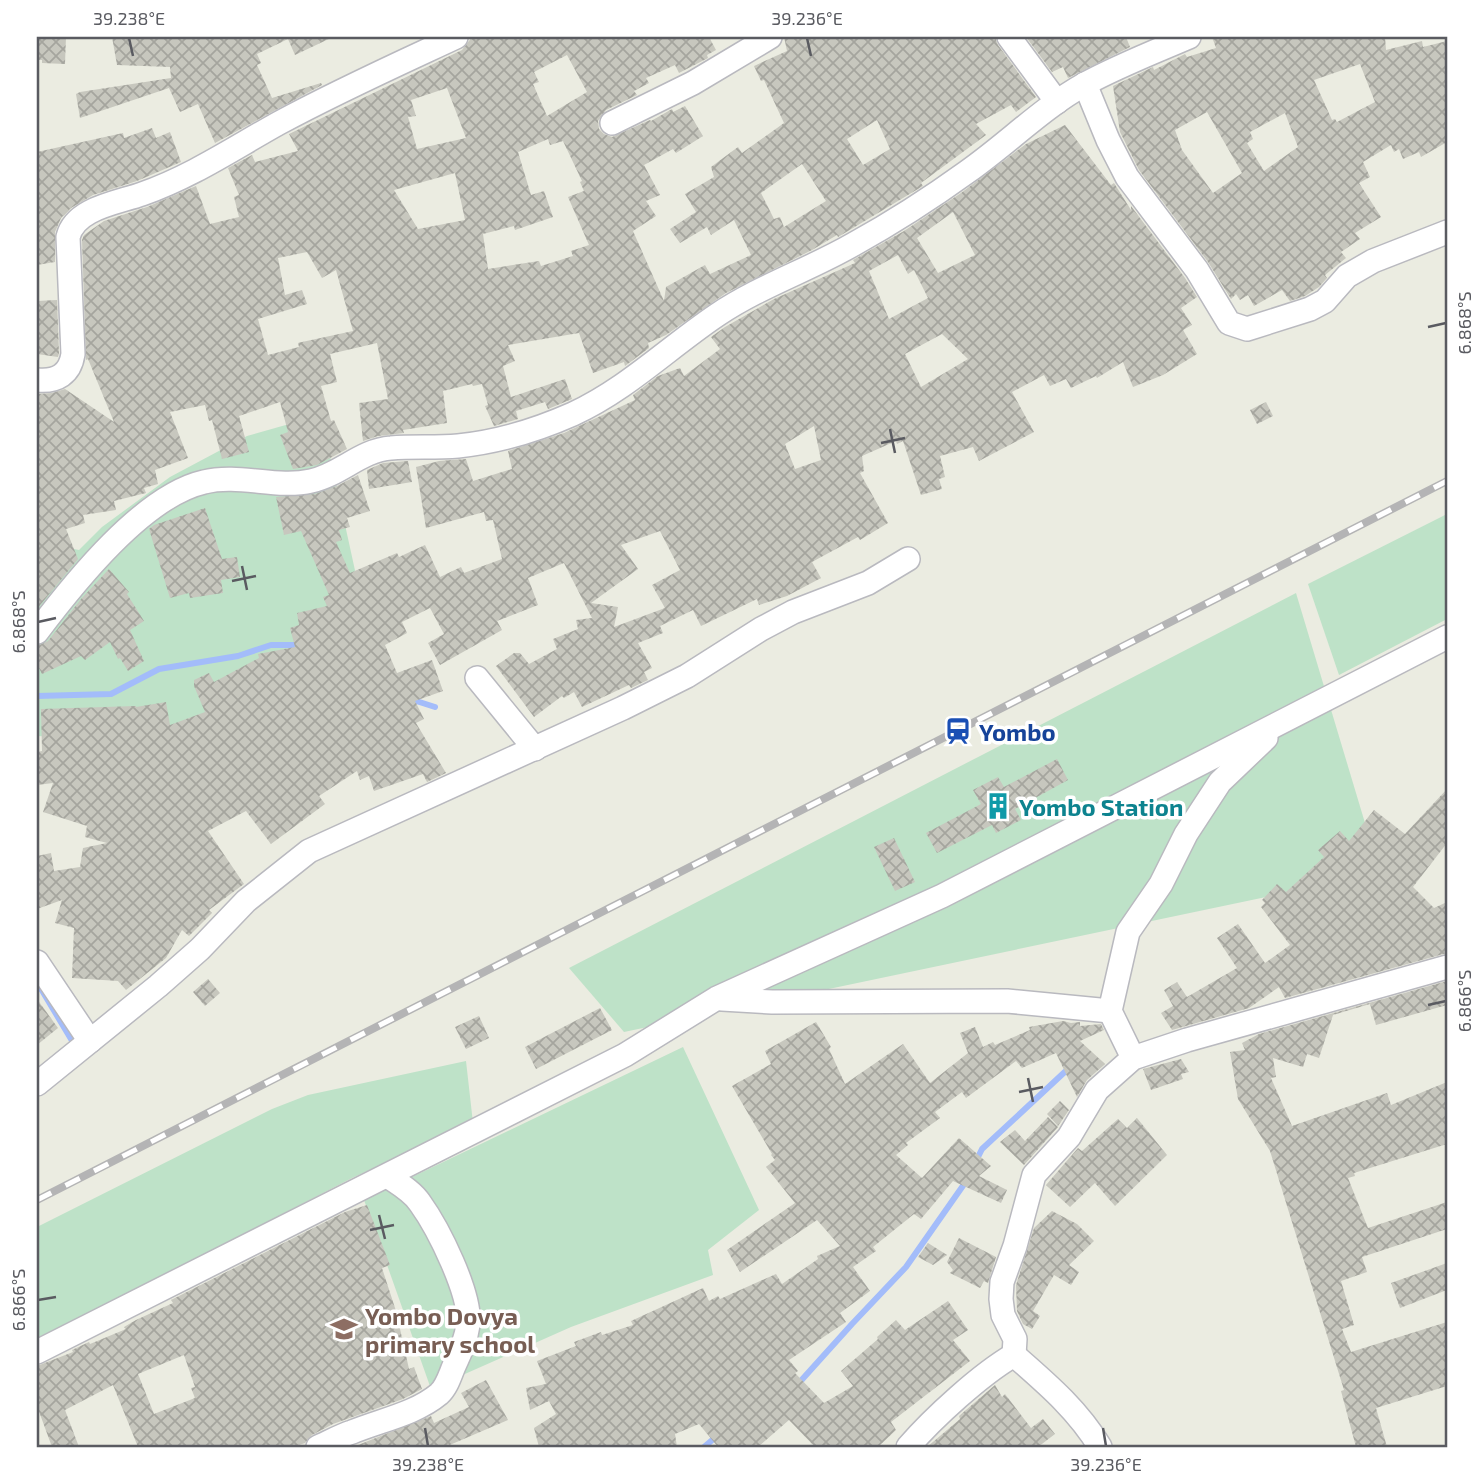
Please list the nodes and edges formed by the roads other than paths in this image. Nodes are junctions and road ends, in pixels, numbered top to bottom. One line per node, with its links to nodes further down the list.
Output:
1 (456, 37): 9 (street)
2 (770, 37): 7 (street)
3 (1009, 37): 6 (street)
4 (1189, 37): 5 (street)
5 (1085, 84): 6 (street); 8 (street)
6 (1057, 102): 11 (street)
7 (612, 123)
8 (1447, 232)
9 (37, 380)
10 (908, 559): 15 (street)
11 (37, 632)
12 (1447, 637): 14 (street)
13 (477, 678): 15 (street)
14 (1286, 719): 18 (street); 19 (street)
15 (535, 748): 20 (street)
16 (37, 962): 20 (street)
17 (1447, 967): 21 (street)
18 (717, 998): 19 (street); 23 (street)
19 (1110, 1011): 21 (street)
20 (90, 1041): 22 (street)
21 (1133, 1058): 25 (street)
22 (37, 1084)
23 (387, 1176): 24 (street); 26 (street)
24 (37, 1352)
25 (1014, 1355): 27 (street); 28 (street)
26 (318, 1447)
27 (908, 1447)
28 (1100, 1447)

